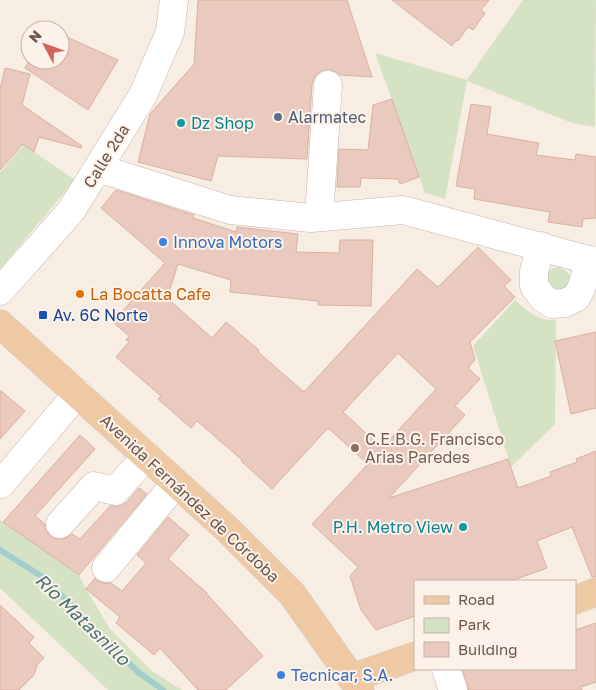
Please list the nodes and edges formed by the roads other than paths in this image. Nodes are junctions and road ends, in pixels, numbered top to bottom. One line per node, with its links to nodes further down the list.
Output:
1 (174, 0): 3 (street, Calle 2da)
2 (328, 85): 4 (street)
3 (98, 168): 4 (street); 7 (street, Calle 2da)
4 (319, 217): 5 (street)
5 (540, 246): 6 (street); 6 (street)
6 (593, 261)
7 (0, 291)
8 (0, 324): 9 (main road, Avenida Fernández de Córdoba)
9 (78, 393): 10 (main road, Avenida Fernández de Córdoba); 12 (street)
10 (147, 456): 11 (main road, Avenida Fernández de Córdoba); 13 (street)
11 (176, 483): 14 (street); 19 (main road, Avenida Fernández de Córdoba)
12 (1, 484)
13 (60, 524)
14 (106, 568)
15 (596, 592): 16 (main road)
16 (576, 600)
17 (414, 656): 19 (main road)
18 (446, 670): 20 (street)
19 (356, 684)
20 (453, 690)

